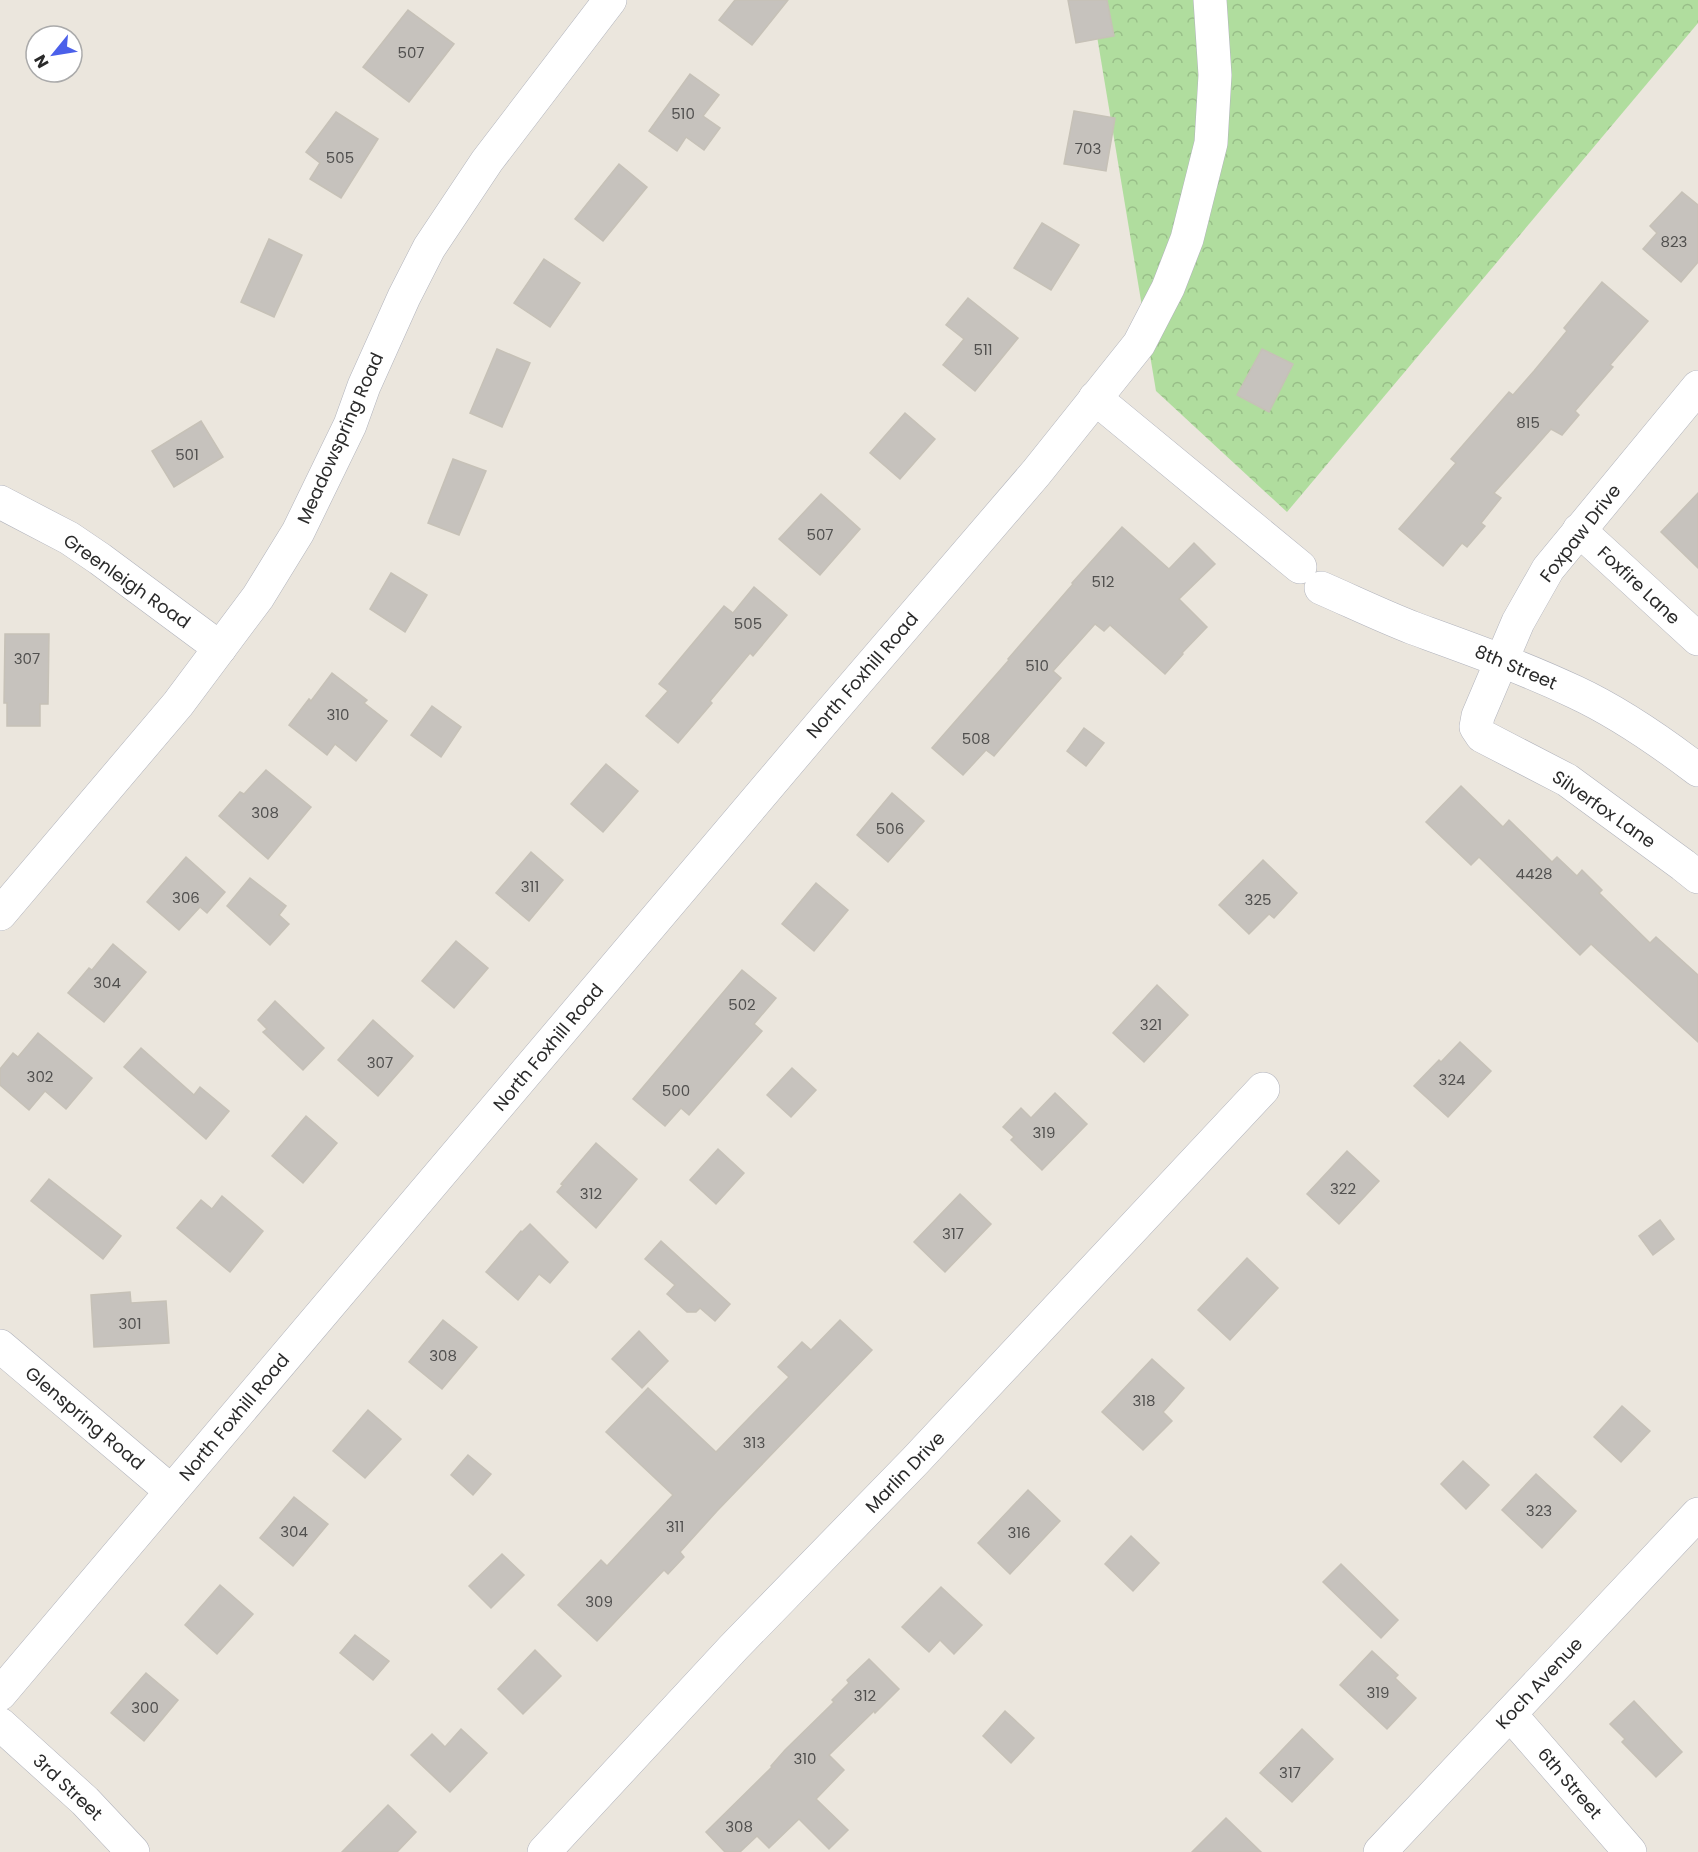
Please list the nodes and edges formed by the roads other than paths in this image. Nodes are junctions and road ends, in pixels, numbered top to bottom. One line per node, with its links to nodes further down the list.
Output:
1 (610, 0): 8 (street, Meadowspring Road)
2 (1210, 0): 4 (street, North Foxhill Road)
3 (1698, 387): 6 (street, Foxpaw Drive)
4 (1095, 398): 9 (street, 8th Street); 16 (street, North Foxhill Road)
5 (0, 502): 8 (street, Greenleigh Road)
6 (1579, 530): 7 (street, Foxfire Lane); 9 (street, Foxpaw Drive)
7 (1698, 639)
8 (220, 648): 13 (street, Meadowspring Road)
9 (1503, 661): 10 (street, Foxpaw Drive); 11 (street, 8th Street)
10 (1488, 695): 12 (street, Silverfox Lane)
11 (1698, 770)
12 (1698, 877)
13 (0, 914)
14 (1263, 1089): 22 (street, Marlin Drive)
15 (0, 1346): 16 (street, Glenspring Road)
16 (171, 1491): 18 (street, North Foxhill Road)
17 (1698, 1514): 19 (street, Koch Avenue)
18 (0, 1694)
19 (1510, 1714): 23 (street, Koch Avenue); 24 (street, 6th Street)
20 (0, 1724): 21 (street, 3rd Street)
21 (133, 1852)
22 (544, 1852)
23 (1380, 1852)
24 (1630, 1852)

